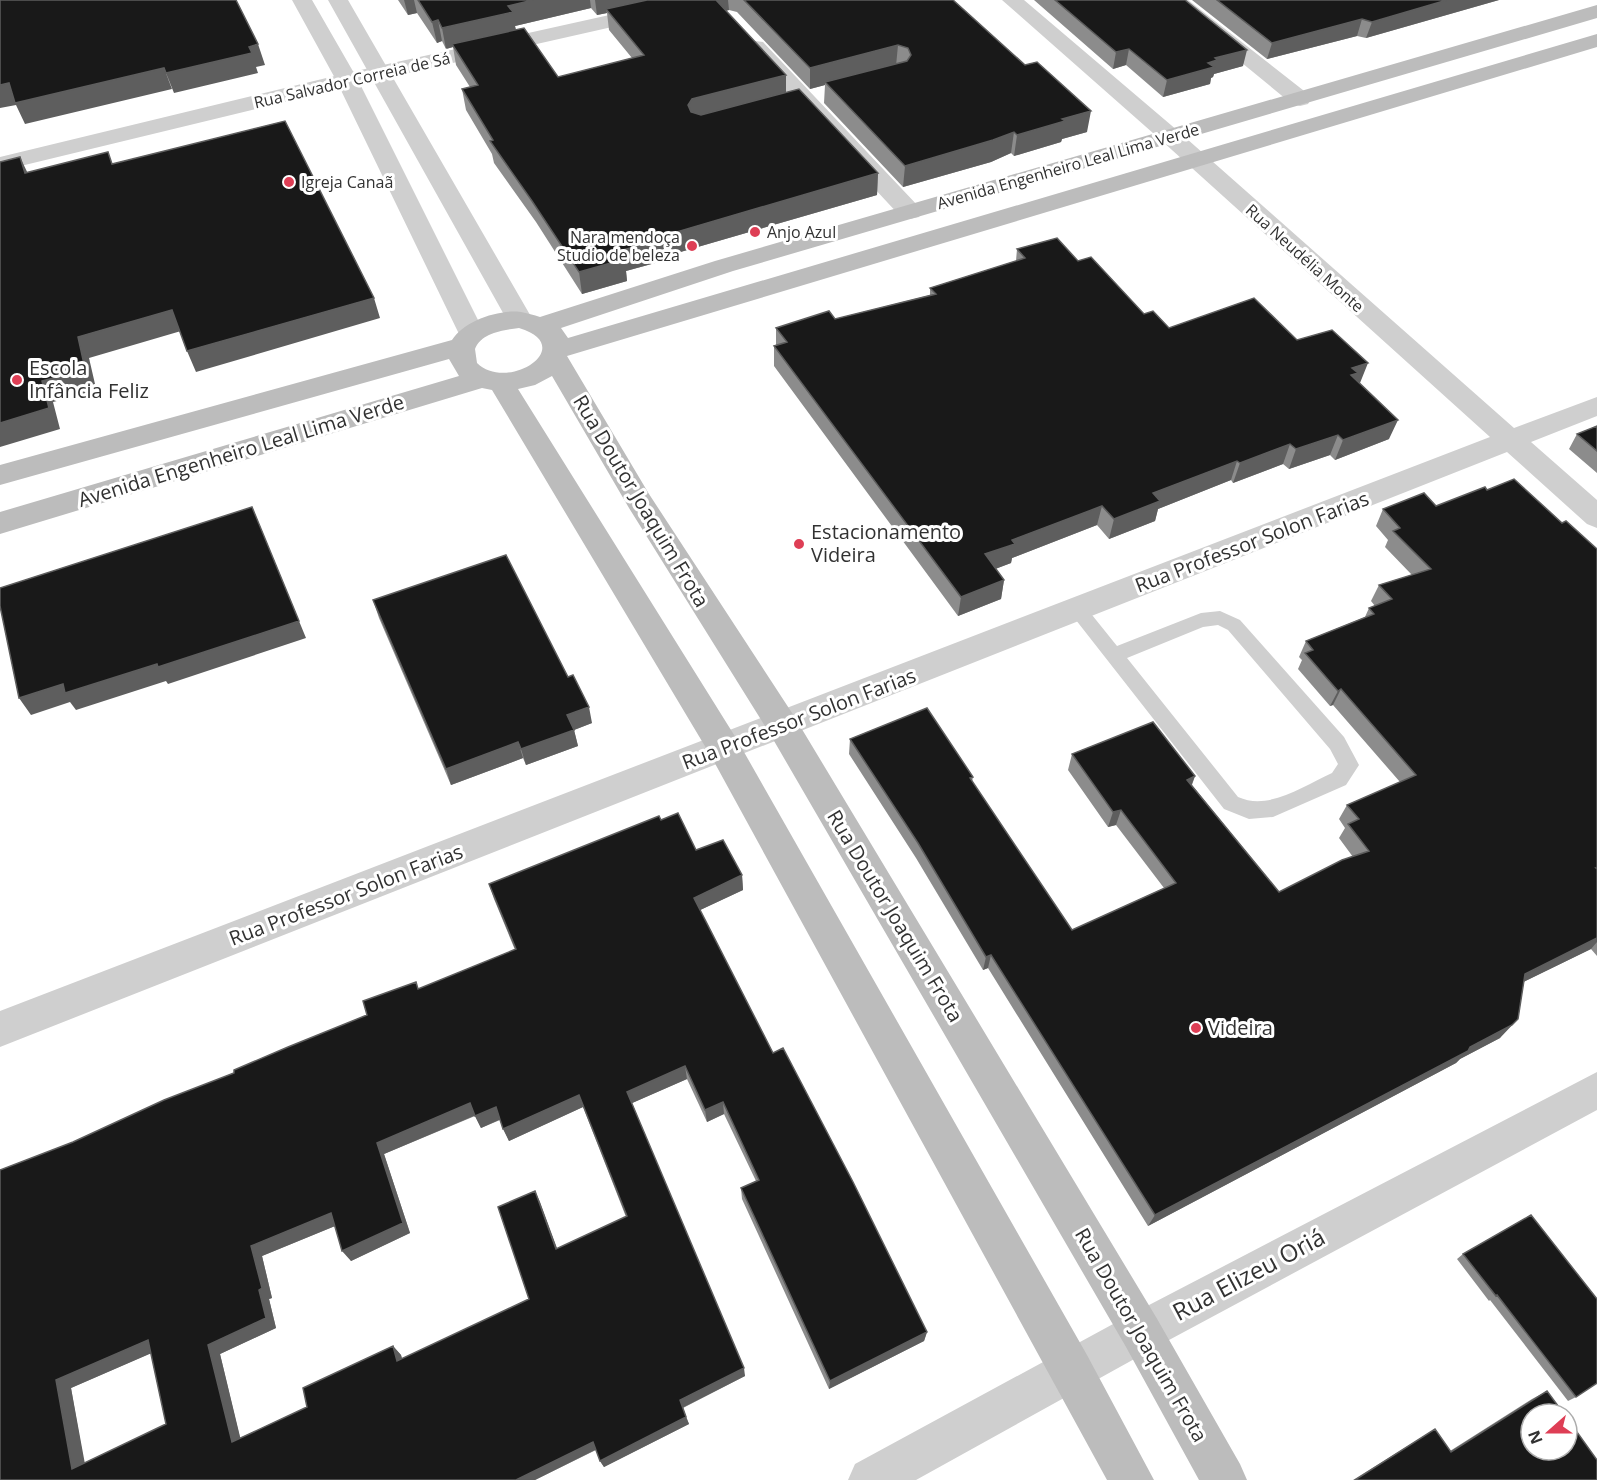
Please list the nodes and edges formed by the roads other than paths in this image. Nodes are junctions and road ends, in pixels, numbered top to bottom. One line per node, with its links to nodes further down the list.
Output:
1 (302, 0): 10 (street)
2 (339, 0): 9 (street)
3 (705, 0): 9 (street, Rua Salvador Correia de Sá)
4 (1012, 0): 12 (street, Rua Neudélia Monte)
5 (1175, 0): 11 (street)
6 (1597, 11): 11 (main road, Avenida Engenheiro Leal Lima Verde)
7 (743, 34): 15 (street)
8 (1597, 40): 13 (main road, Avenida Engenheiro Leal Lima Verde)
9 (379, 74): 10 (street, Rua Salvador Correia de Sá); 16 (street)
10 (347, 80): 14 (street, Rua Salvador Correia de Sá); 17 (street)
11 (1300, 99): 12 (main road, Avenida Engenheiro Leal Lima Verde)
12 (1170, 136): 13 (street, Rua Neudélia Monte); 15 (main road, Avenida Engenheiro Leal Lima Verde)
13 (1196, 160): 18 (main road, Avenida Engenheiro Leal Lima Verde); 21 (street, Rua Neudélia Monte)
14 (0, 164)
15 (910, 212): 16 (main road, Avenida Engenheiro Leal Lima Verde)
16 (530, 323): 17 (main road); 18 (main road)
17 (468, 340): 19 (main road); 22 (main road, Avenida Engenheiro Leal Lima Verde)
18 (556, 354): 19 (main road); 27 (main road, Rua Doutor Joaquim Frota)
19 (491, 381): 24 (main road, Avenida Engenheiro Leal Lima Verde); 28 (main road)
20 (1597, 406): 21 (street, Rua Professor Solon Farias)
21 (1511, 440): 23 (street, Rua Neudélia Monte); 25 (street, Rua Professor Solon Farias)
22 (0, 475)
23 (1597, 517)
24 (0, 523)
25 (1078, 610): 26 (lane); 27 (street, Rua Professor Solon Farias)
26 (1114, 655): 26 (lane)
27 (782, 725): 28 (street, Rua Professor Solon Farias); 31 (main road, Rua Doutor Joaquim Frota)
28 (724, 748): 29 (street, Rua Professor Solon Farias); 32 (main road)
29 (0, 1029)
30 (1597, 1090): 31 (street, Rua Elizeu Oriá)
31 (1141, 1332): 32 (street, Rua Elizeu Oriá); 35 (main road, Rua Doutor Joaquim Frota)
32 (1072, 1370): 33 (street, Rua Elizeu Oriá); 34 (main road)
33 (871, 1480)
34 (1131, 1480)
35 (1224, 1480)

